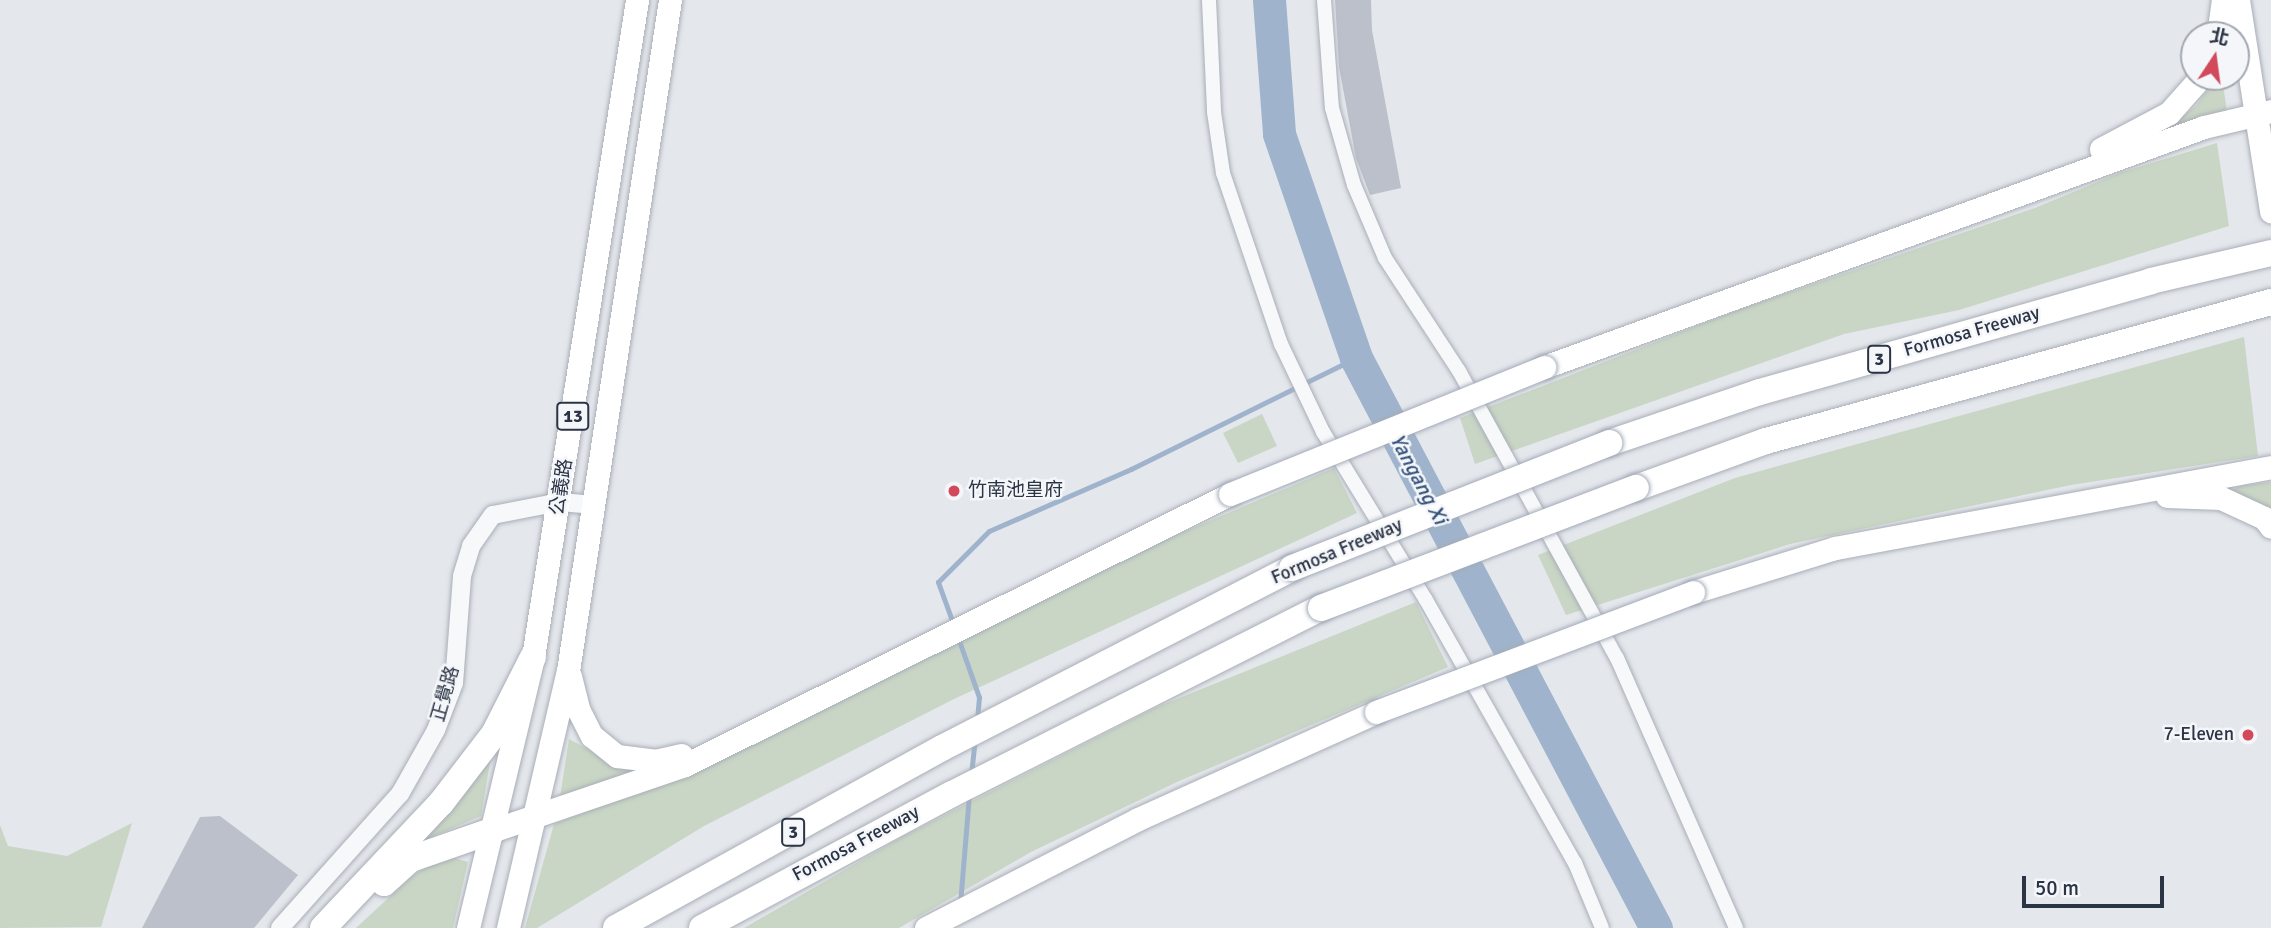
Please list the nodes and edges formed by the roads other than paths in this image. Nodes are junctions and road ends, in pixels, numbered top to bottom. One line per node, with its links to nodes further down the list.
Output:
1 (637, 0): 15 (main road, 公義路 / 13)
2 (670, 0): 16 (main road, 公義路 / 13)
3 (1209, 0): 32 (street)
4 (1324, 0): 33 (street)
5 (2223, 0): 7 (main road)
6 (2238, 0): 9 (main road)
7 (2220, 21)
8 (2189, 91): 10 (main road)
9 (2264, 112): 10 (main road); 11 (main road)
10 (2031, 189): 21 (main road, bridge)
11 (2271, 211)
12 (2271, 253): 29 (highway, Formosa Freeway / 3, bridge)
13 (2271, 302): 30 (highway, Formosa Freeway / 3, bridge)
14 (2271, 467): 17 (main road)
15 (560, 502): 16 (street, 正覺路); 19 (main road, 公義路 / 13); 24 (street, 正覺路)
16 (592, 505): 20 (main road, 公義路 / 13)
17 (2056, 507): 18 (main road); 31 (main road, bridge)
18 (2271, 527)
19 (533, 657): 23 (main road, 公義路 / 13); 25 (highway)
20 (568, 671): 21 (main road); 22 (main road, 公義路 / 13)
21 (792, 714): 22 (main road)
22 (537, 817): 23 (main road); 28 (main road, 公義路 / 13)
23 (494, 830): 26 (highway); 27 (main road, 公義路 / 13)
24 (280, 928)
25 (323, 928)
26 (331, 928)
27 (468, 928)
28 (508, 928)
29 (616, 928)
30 (702, 928)
31 (926, 928)
32 (1602, 928)
33 (1736, 928)

